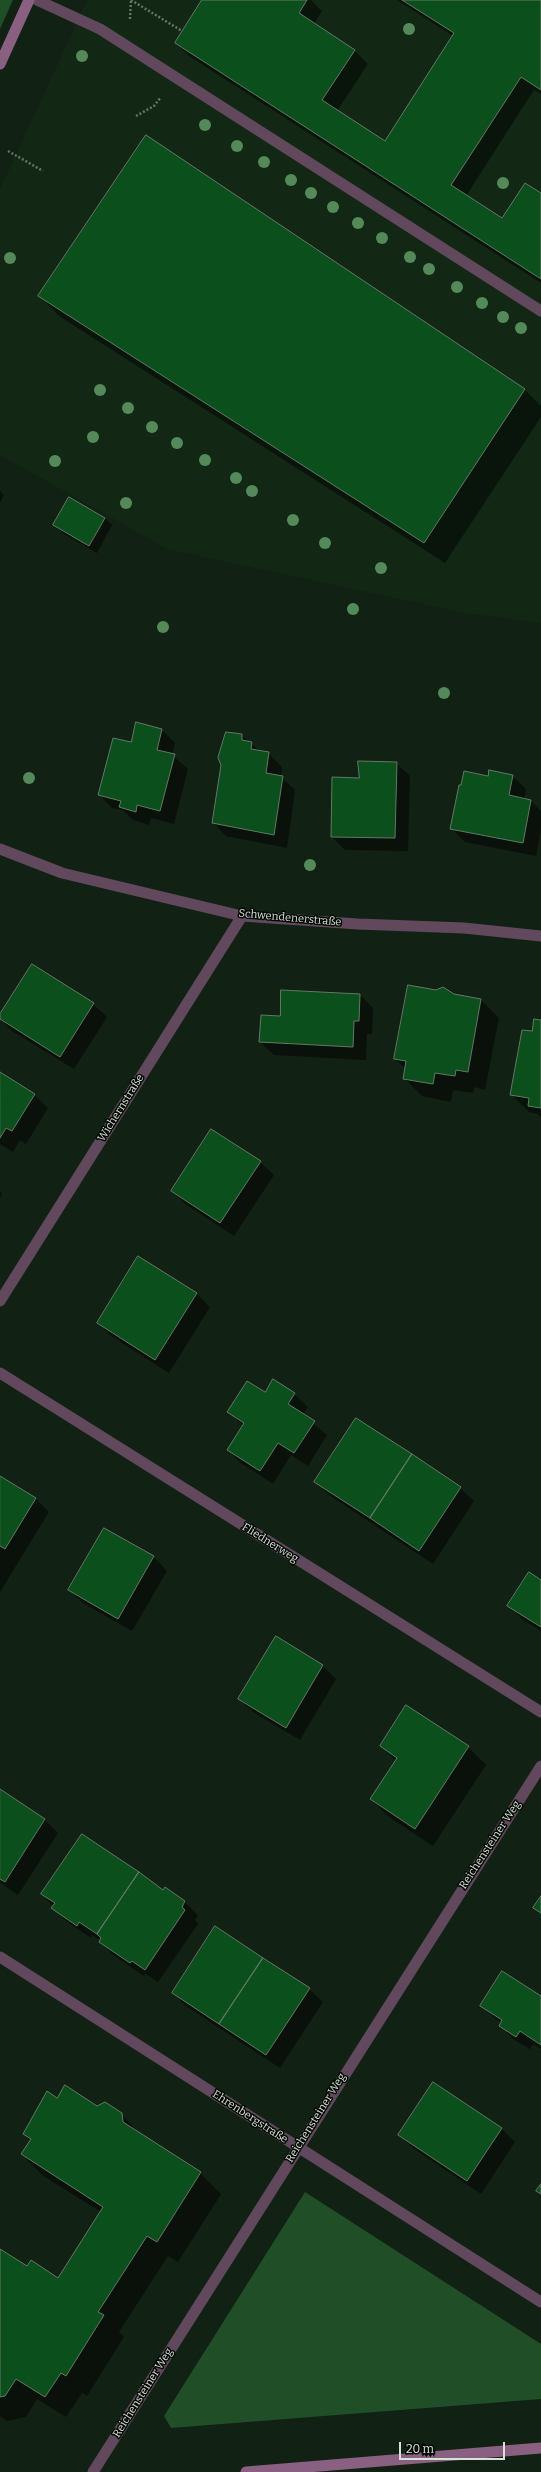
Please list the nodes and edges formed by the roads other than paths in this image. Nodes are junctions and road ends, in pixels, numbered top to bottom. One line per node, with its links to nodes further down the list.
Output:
1 (29, 0): 3 (main road)
2 (37, 0): 4 (street)
3 (0, 64)
4 (541, 311)
5 (0, 849): 6 (street, Schwendenerstraße)
6 (242, 916): 7 (street, Schwendenerstraße); 8 (street, Wichernstraße)
7 (541, 936)
8 (0, 1302)
9 (0, 1373): 10 (street, Fliednerweg)
10 (541, 1712)
11 (541, 1766): 13 (street, Reichensteiner Weg)
12 (0, 1957): 13 (street, Ehrenbergstraße)
13 (297, 2148): 14 (street, Ehrenbergstraße); 16 (street, Reichensteiner Weg)
14 (541, 2302)
15 (541, 2448): 17 (main road)
16 (93, 2472)
17 (246, 2472)

